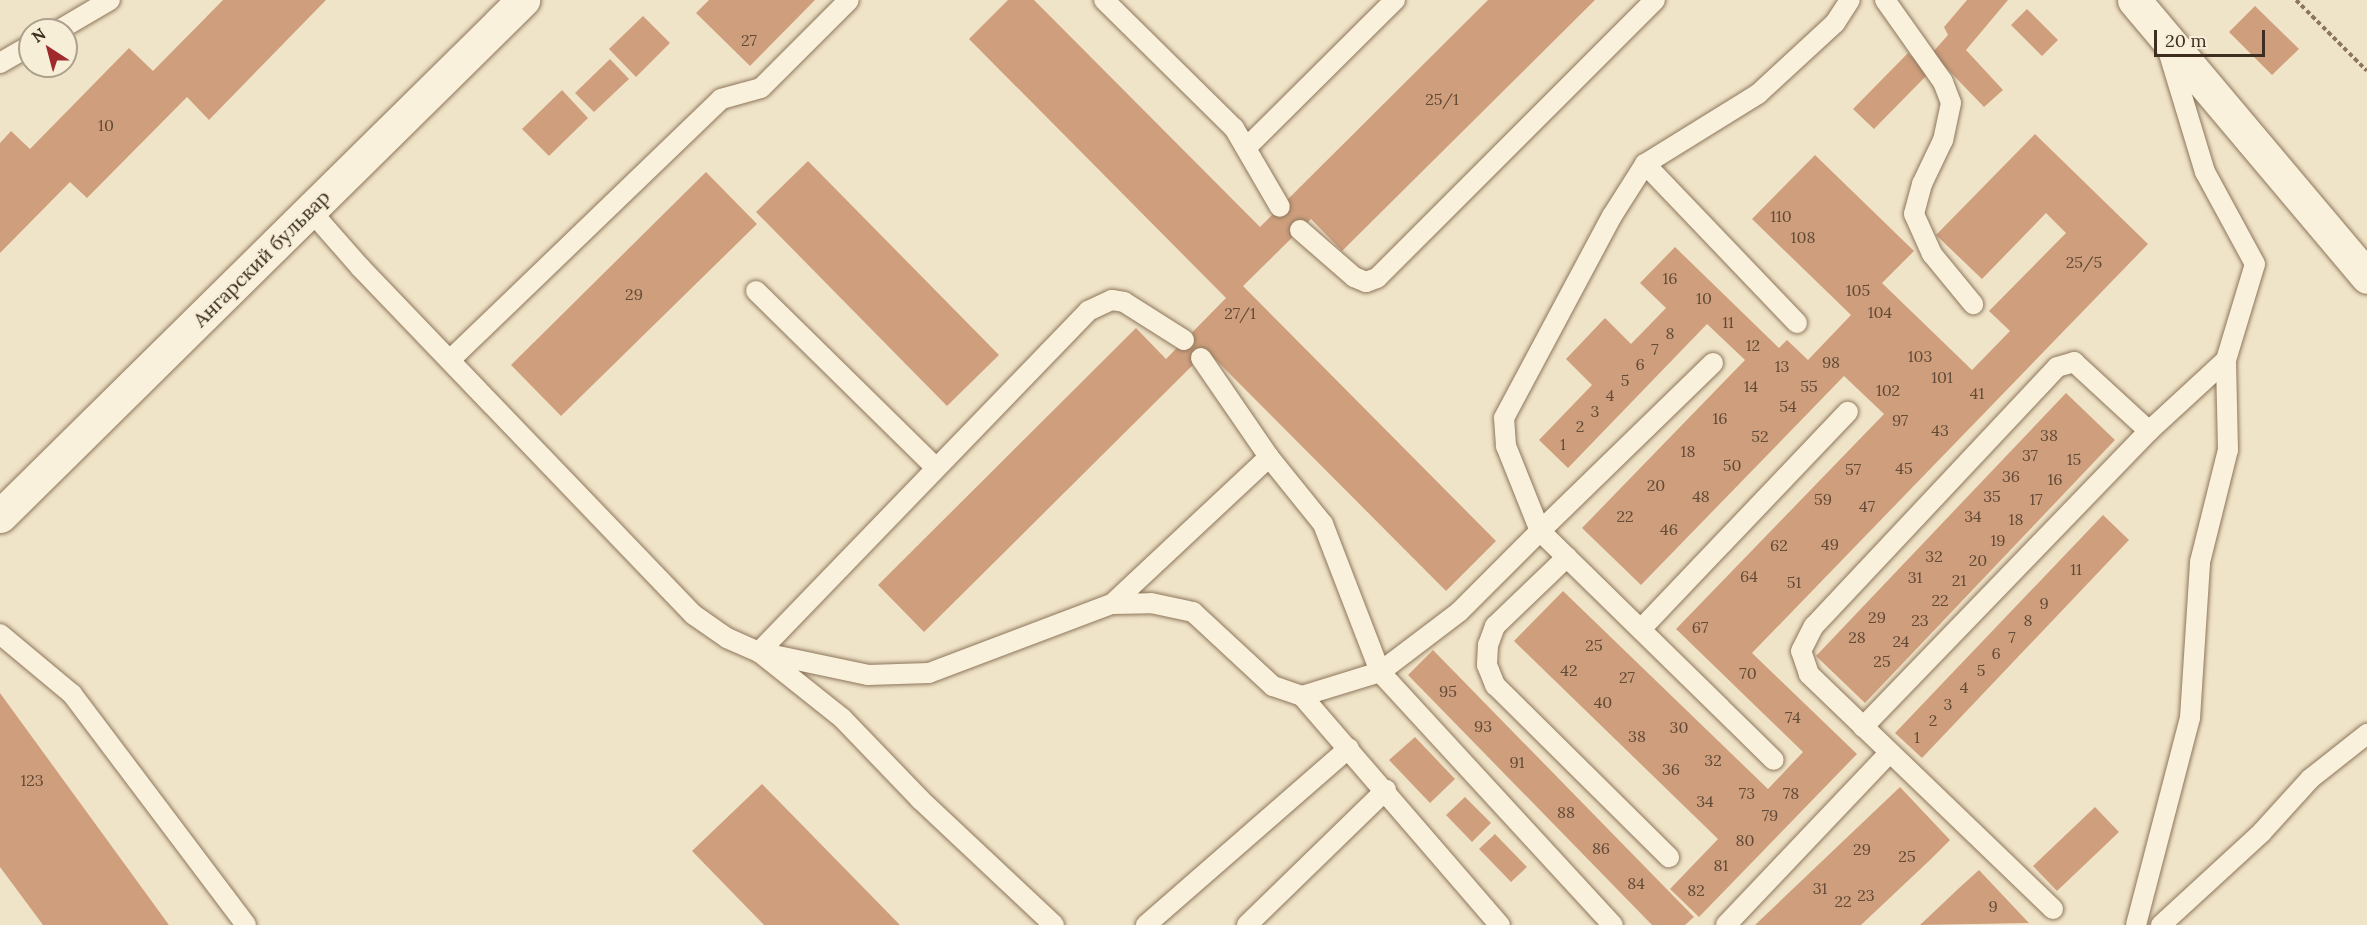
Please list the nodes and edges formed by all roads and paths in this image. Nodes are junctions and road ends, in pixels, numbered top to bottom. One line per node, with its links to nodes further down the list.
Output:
1 (110, 0): 11 (lane)
2 (523, 0): 19 (street, Ангарский бульвар)
3 (849, 0): 27 (lane)
4 (1104, 0): 16 (lane)
5 (1395, 0): 16 (lane)
6 (1654, 0): 20 (lane)
7 (1850, 0): 17 (lane)
8 (1886, 0): 23 (lane)
9 (2133, 0): 12 (street)
10 (2296, 0): 15 (path)
11 (78, 19)
12 (2164, 36): 21 (street); 28 (lane)
13 (18, 53): 14 (lane)
14 (0, 63)
15 (2367, 71)
16 (1245, 148): 18 (lane)
17 (1646, 165): 24 (lane); 35 (lane)
18 (1280, 207)
19 (310, 210): 27 (lane); 34 (street, Ангарский бульвар)
20 (1300, 230)
21 (2367, 277)
22 (756, 291): 33 (lane)
23 (1973, 304)
24 (1797, 323)
25 (1184, 340): 33 (lane)
26 (1201, 358): 32 (lane)
27 (450, 360): 40 (lane)
28 (2226, 360): 31 (lane); 58 (lane)
29 (1713, 363): 35 (lane)
30 (1848, 412): 38 (lane)
31 (2149, 431): 43 (lane); 43 (lane)
32 (1269, 457): 37 (lane); 41 (lane)
33 (936, 468): 40 (lane)
34 (0, 516)
35 (1540, 531): 36 (lane); 41 (lane)
36 (1567, 557): 38 (lane); 49 (lane)
37 (1112, 604): 40 (lane); 42 (lane)
38 (1641, 629): 47 (lane)
39 (0, 633): 51 (lane)
40 (759, 652): 52 (lane)
41 (1380, 672): 42 (lane); 56 (lane)
42 (1302, 696): 45 (lane)
43 (1863, 727): 46 (lane)
44 (2367, 734): 59 (lane)
45 (1349, 748): 48 (lane); 53 (lane)
46 (1889, 753): 50 (lane); 57 (lane)
47 (1774, 760)
48 (1386, 790): 54 (lane); 55 (lane)
49 (1669, 857)
50 (2053, 909)
51 (246, 925)
52 (1054, 925)
53 (1146, 925)
54 (1247, 925)
55 (1500, 925)
56 (1613, 925)
57 (1726, 925)
58 (2136, 925)
59 (2161, 925)

